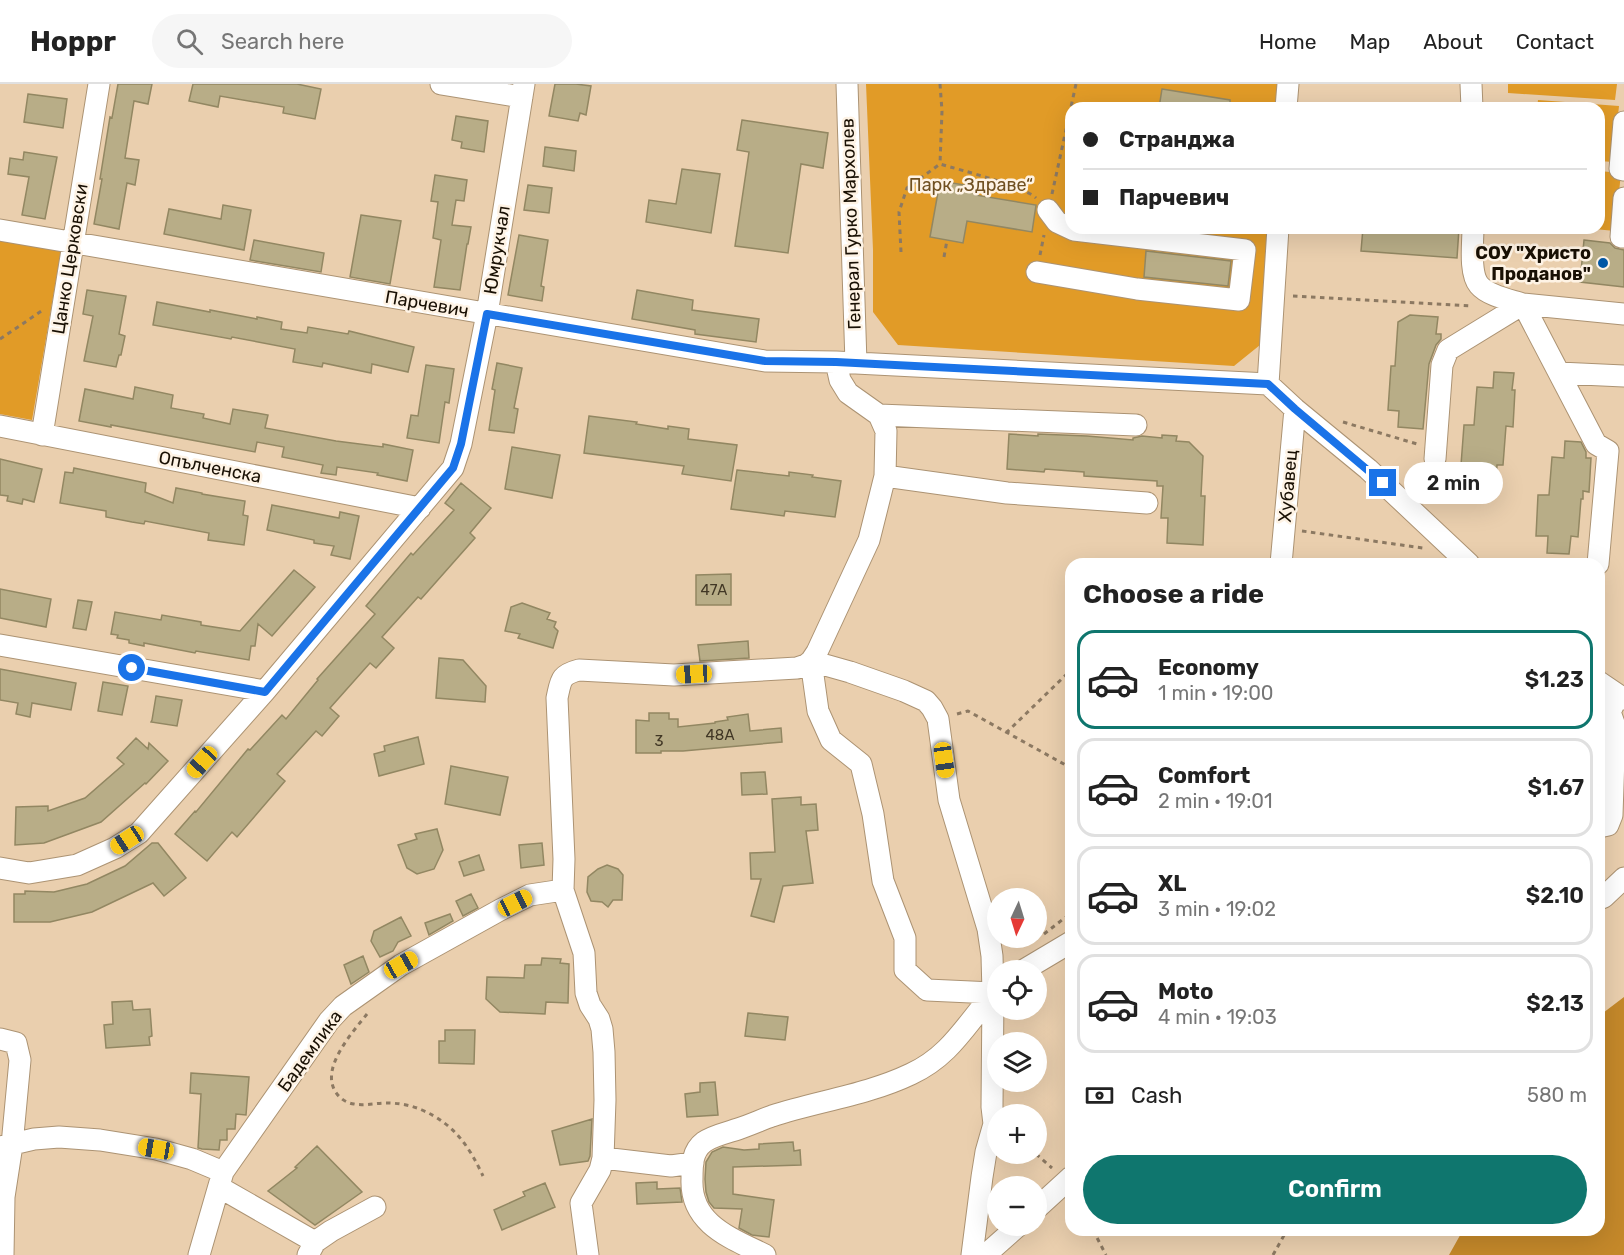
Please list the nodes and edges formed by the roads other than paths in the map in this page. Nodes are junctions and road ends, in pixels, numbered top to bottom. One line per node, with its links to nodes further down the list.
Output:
1 (99, 84): 19 (street, Цанко Церковски)
2 (441, 84): 6 (street)
3 (847, 84): 24 (street, Генерал Гурко Мархолев)
4 (1288, 84): 7 (street)
5 (1472, 84): 8 (street)
6 (523, 91): 22 (street, Юмрукчал)
7 (1286, 102)
8 (1472, 102)
9 (1624, 122): 10 (street)
10 (1624, 170)
11 (1624, 198): 18 (street)
12 (1048, 210): 13 (street)
13 (1065, 226)
14 (0, 230): 19 (street, Парчевич)
15 (1101, 234): 20 (street)
16 (1278, 234): 27 (street)
17 (1473, 234): 21 (street)
18 (1624, 237)
19 (73, 243): 22 (street, Парчевич); 32 (street, Цанко Церковски)
20 (1037, 272)
21 (1523, 304): 23 (street); 25 (street); 34 (street)
22 (487, 314): 24 (street, Парчевич); 37 (street, Юмрукчал)
23 (1624, 314)
24 (846, 363): 27 (street, Парчевич); 29 (street, Генерал Гурко Мархолев)
25 (1559, 373): 26 (street); 33 (street)
26 (1624, 376)
27 (1268, 384): 28 (street)
28 (1295, 409): 38 (street, Хубавец); 39 (street)
29 (879, 415): 30 (street); 35 (street)
30 (1136, 425)
31 (0, 426): 32 (street, Опълченска)
32 (42, 435): 37 (street, Опълченска)
33 (1616, 451): 40 (street)
34 (1436, 454)
35 (885, 476): 36 (street); 42 (street)
36 (1147, 503)
37 (420, 508): 43 (street, Юмрукчал)
38 (1282, 558)
39 (1463, 558)
40 (1599, 558)
41 (0, 645): 43 (street)
42 (811, 661): 49 (street); 52 (street); 54 (street)
43 (265, 692): 47 (street, Юмрукчал)
44 (1605, 693): 45 (street)
45 (1613, 707): 46 (street)
46 (1605, 826)
47 (0, 868)
48 (1624, 878): 50 (street)
49 (563, 890): 59 (street); 61 (street, Бадемлика)
50 (1605, 896)
51 (1065, 946): 53 (street)
52 (992, 960)
53 (1041, 960)
54 (987, 991)
55 (987, 1001): 60 (street)
56 (994, 1020): 71 (street)
57 (0, 1039): 58 (street)
58 (6, 1146): 61 (street); 67 (street)
59 (603, 1158): 60 (street); 69 (street)
60 (693, 1163): 70 (street)
61 (221, 1180): 66 (street); 68 (street, Бадемлика)
62 (1065, 1182): 63 (street)
63 (1047, 1199)
64 (375, 1208): 66 (street)
65 (1007, 1236): 72 (street)
66 (311, 1248)
67 (3, 1255)
68 (199, 1255)
69 (588, 1255)
70 (765, 1255)
71 (972, 1255)
72 (988, 1255)

